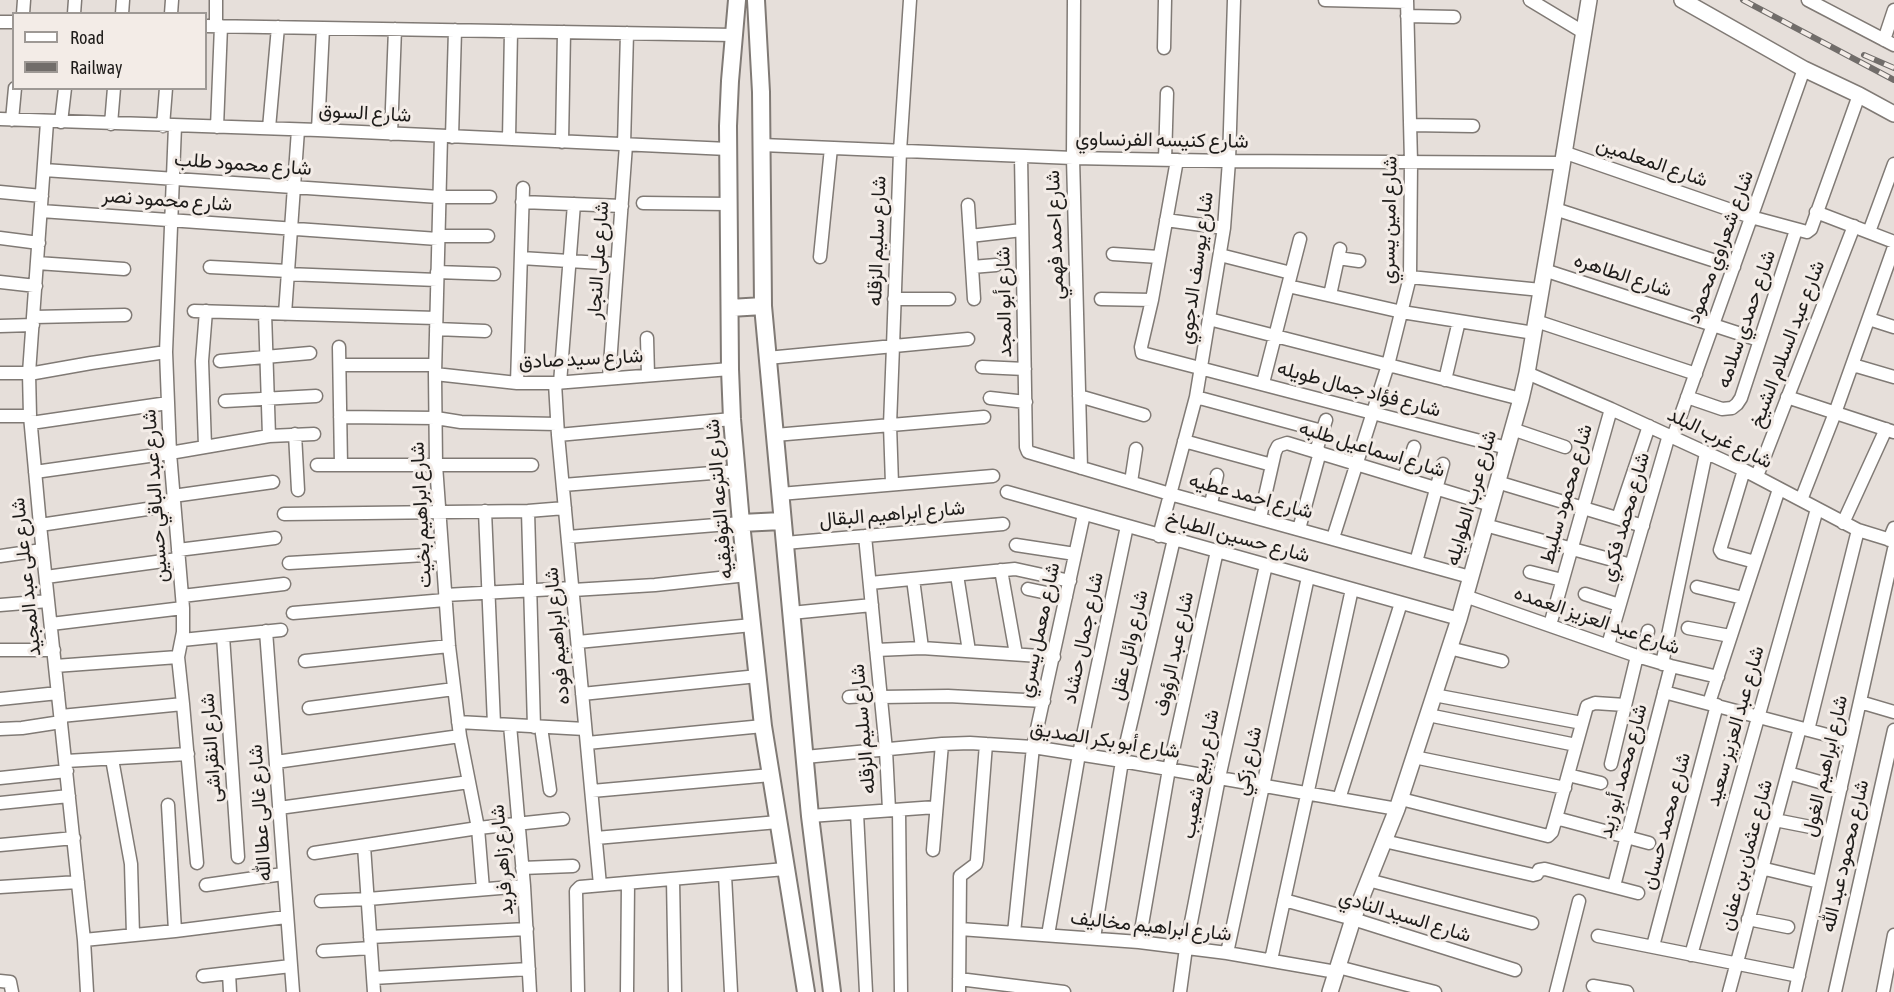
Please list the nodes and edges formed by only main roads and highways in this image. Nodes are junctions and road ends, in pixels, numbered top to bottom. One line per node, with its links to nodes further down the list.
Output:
1 (737, 0): 4 (main road, شارع الترعه التوفيقيه)
2 (757, 1): 3 (main road)
3 (763, 306): 4 (main road); 5 (main road)
4 (730, 308): 6 (main road, شارع الترعه التوفيقيه)
5 (782, 520): 6 (main road); 8 (main road)
6 (741, 523): 7 (main road, شارع الترعه التوفيقيه)
7 (806, 992)
8 (832, 992)

